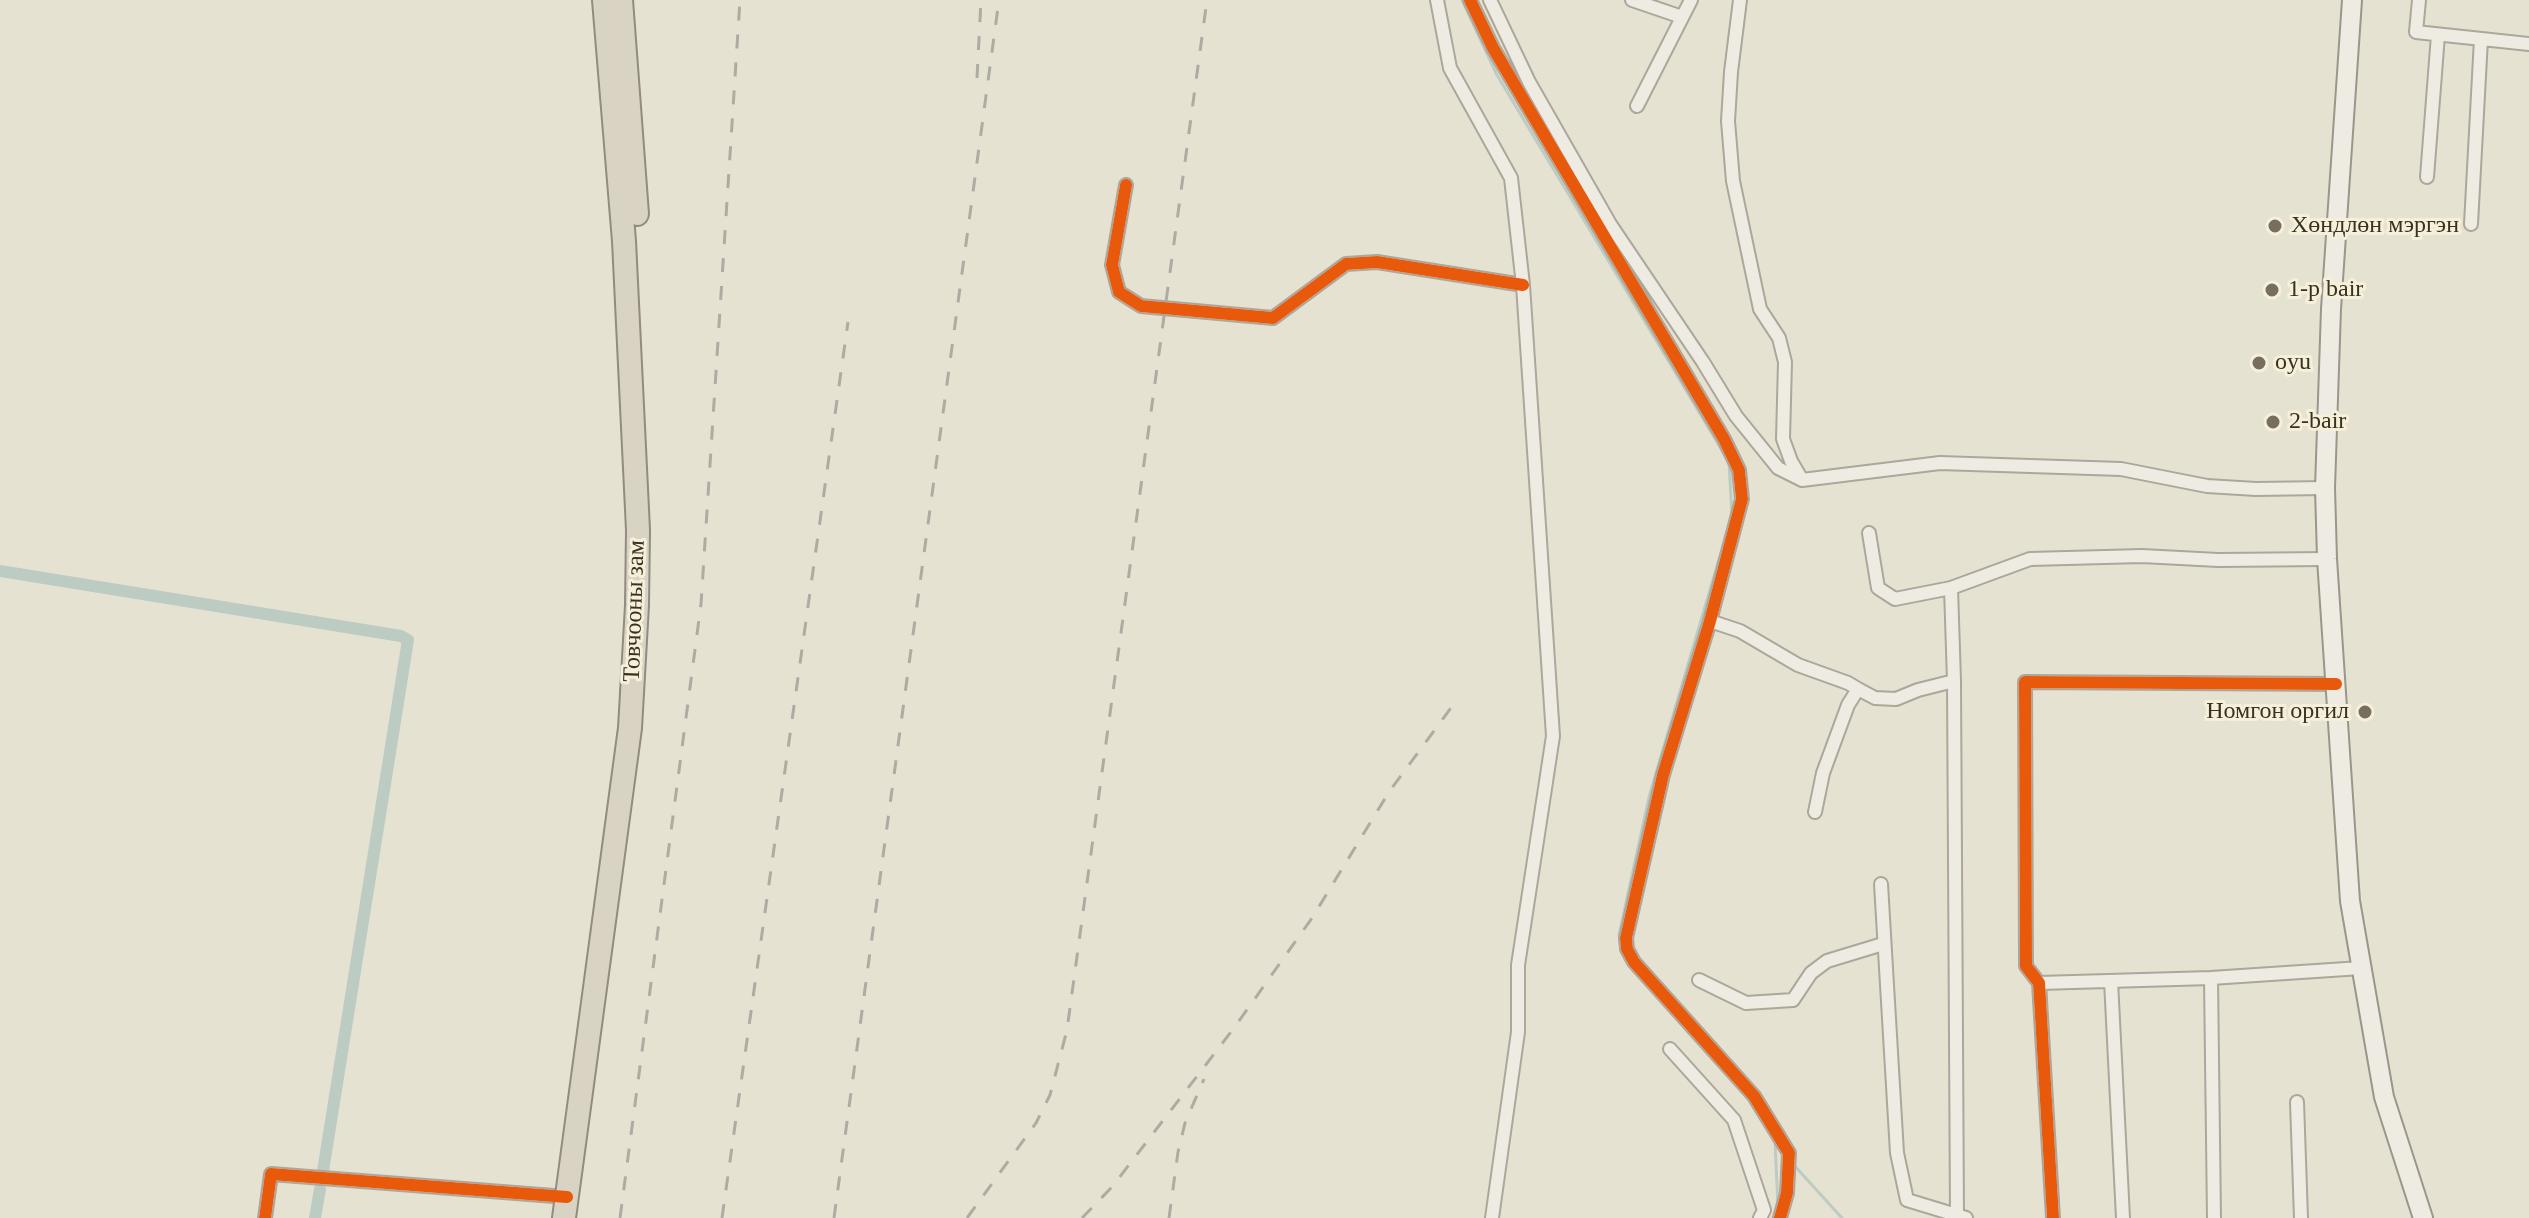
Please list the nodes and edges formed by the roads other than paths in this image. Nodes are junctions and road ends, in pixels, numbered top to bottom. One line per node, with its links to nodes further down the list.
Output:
1 (604, 0): 39 (highway, Товчооны зам)
2 (621, 0): 42 (highway, Товчооны зам)
3 (1437, 0): 19 (street)
4 (1470, 0): 25 (street)
5 (1490, 0): 20 (street)
6 (1632, 0): 11 (street)
7 (1691, 0): 11 (street)
8 (1740, 0): 20 (street)
9 (2352, 0): 21 (main road)
10 (2419, 0): 12 (street)
11 (1682, 17): 15 (street)
12 (2438, 35): 13 (street); 16 (street)
13 (2481, 39): 14 (street); 18 (street)
14 (2529, 44)
15 (1637, 106)
16 (2427, 177)
17 (1126, 185): 19 (street)
18 (2471, 224)
19 (1523, 285): 43 (street)
20 (1802, 480): 21 (street)
21 (2325, 488): 23 (main road)
22 (1869, 533): 24 (street)
23 (2327, 559): 24 (street); 27 (main road)
24 (1951, 588): 26 (street)
25 (1710, 621): 28 (street); 45 (street)
26 (1954, 681): 28 (street); 40 (street)
27 (2336, 684): 32 (main road); 36 (street)
28 (1858, 689): 29 (street)
29 (1815, 812)
30 (1881, 884): 31 (street)
31 (1883, 944): 34 (street); 40 (street)
32 (2361, 968): 33 (street); 50 (main road)
33 (2211, 978): 35 (street); 48 (street)
34 (1699, 980)
35 (2111, 981): 36 (street); 47 (street)
36 (2039, 983): 46 (street)
37 (1670, 1049): 44 (street)
38 (2297, 1102): 49 (street)
39 (566, 1208): 41 (street)
40 (1962, 1217)
41 (265, 1218)
42 (579, 1218)
43 (1492, 1218)
44 (1760, 1218)
45 (1780, 1218)
46 (2053, 1218)
47 (2123, 1218)
48 (2214, 1218)
49 (2301, 1218)
50 (2423, 1218)

